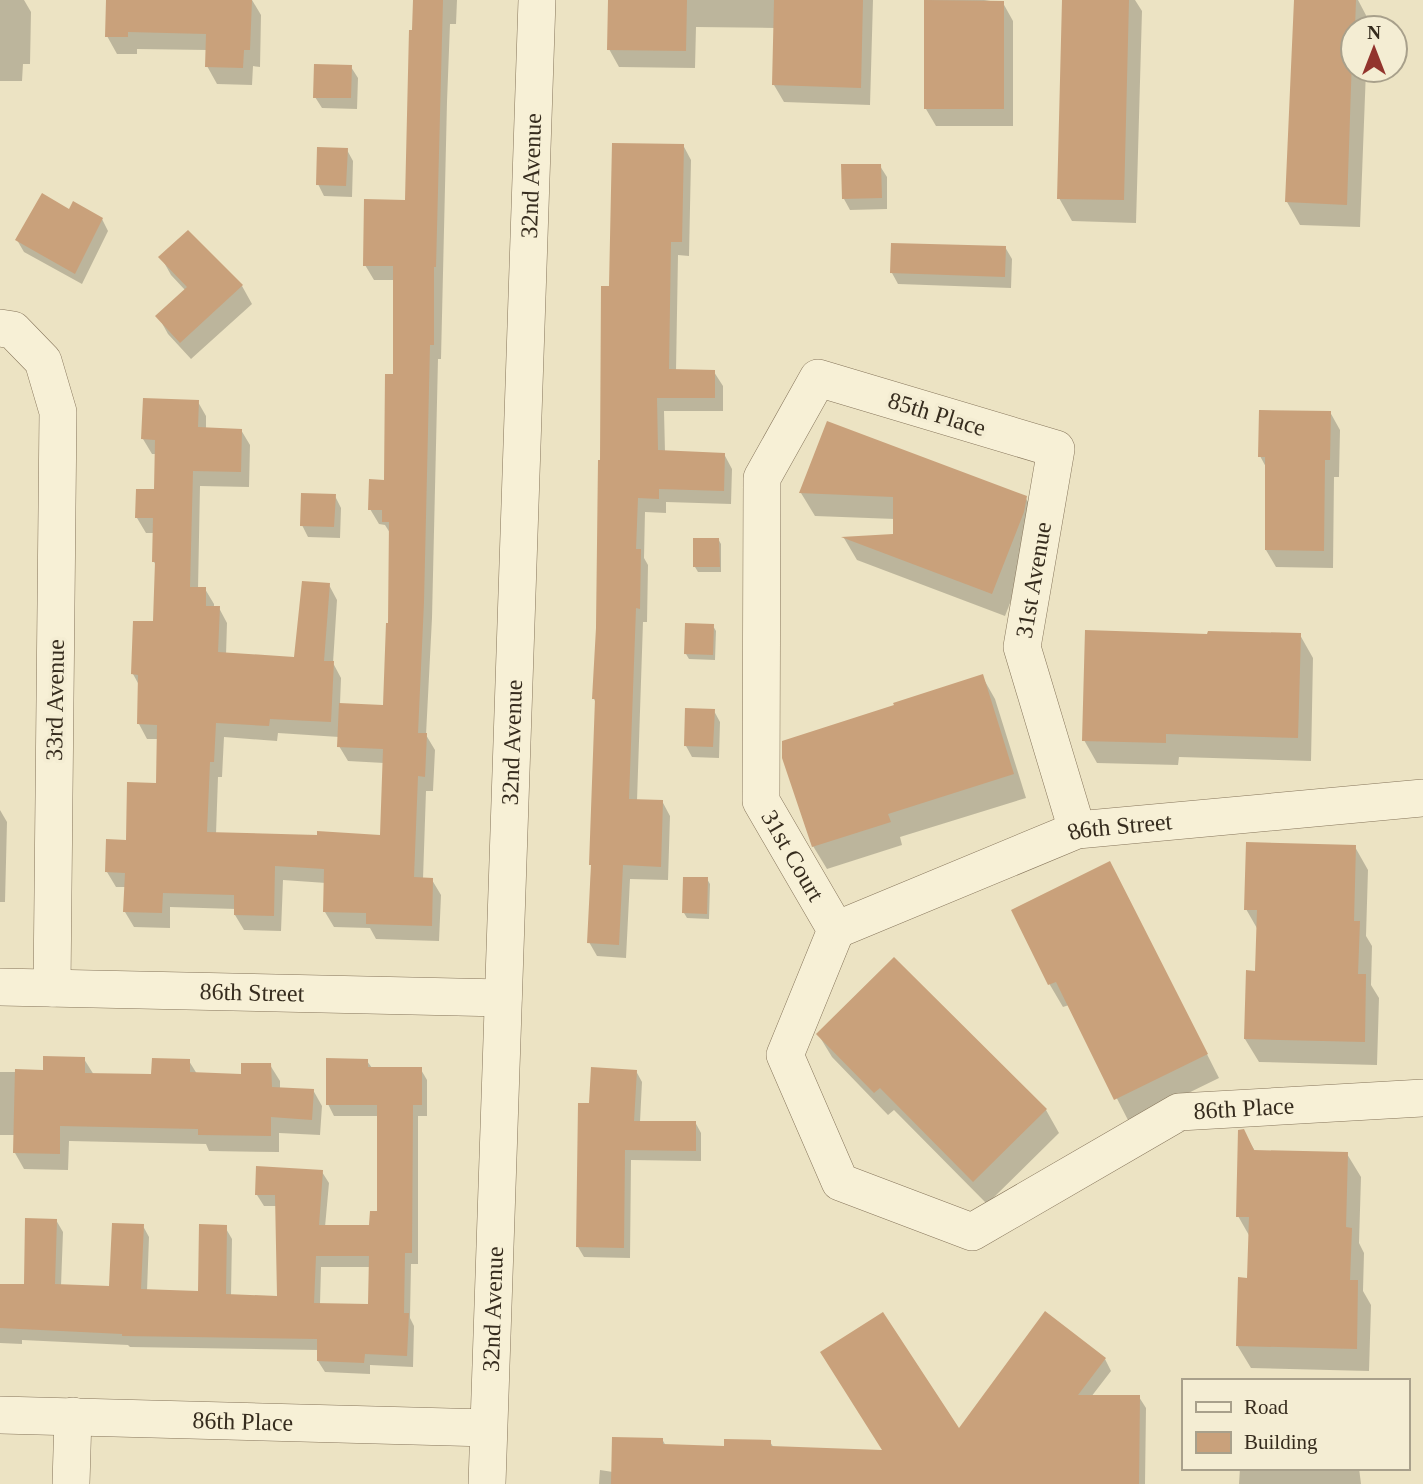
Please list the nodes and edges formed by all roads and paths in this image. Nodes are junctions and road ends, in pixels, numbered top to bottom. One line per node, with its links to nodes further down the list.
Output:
1 (537, 0): 10 (street, 32nd Avenue)
2 (0, 328): 9 (street, 33rd Avenue)
3 (818, 378): 4 (street, 85th Place); 7 (street, 31st Court)
4 (1056, 449): 6 (street, 31st Avenue)
5 (1423, 798): 6 (street, 86th Street)
6 (1077, 830): 7 (street, 86th Street)
7 (836, 930): 12 (street, 31st Court)
8 (0, 987): 9 (street, 86th Street)
9 (52, 988): 10 (street, 86th Street)
10 (503, 998): 15 (street, 32nd Avenue)
11 (1423, 1098): 12 (street, 86th Place)
12 (972, 1232)
13 (0, 1415): 14 (street, 86th Place)
14 (73, 1416): 15 (street, 86th Place); 16 (street)
15 (488, 1428): 17 (street, 32nd Avenue)
16 (71, 1484)
17 (487, 1484)

